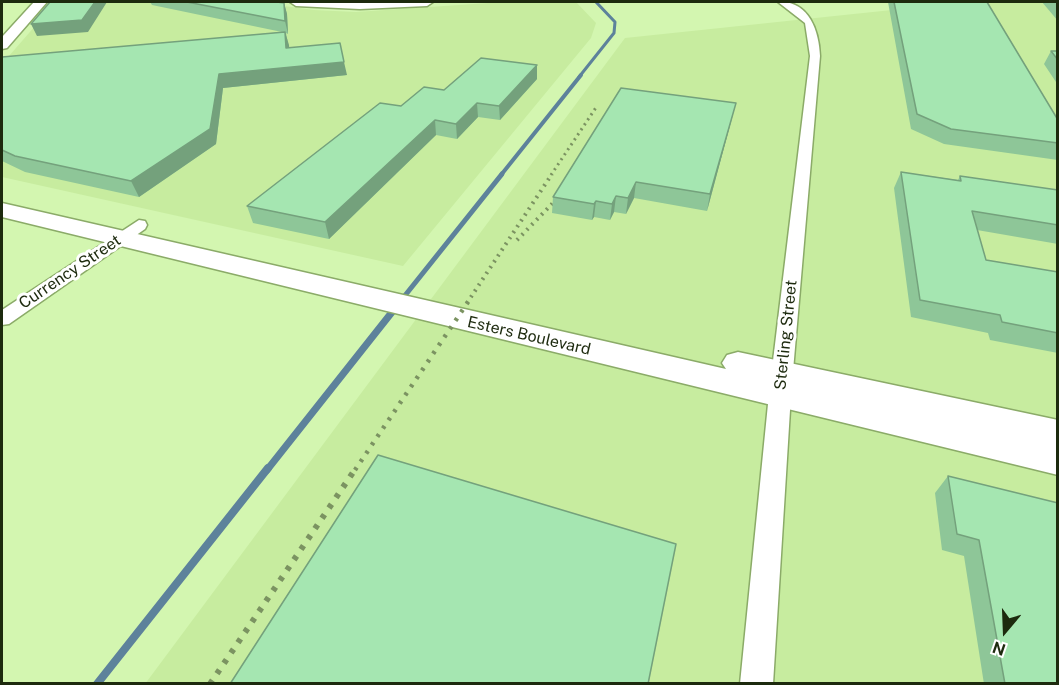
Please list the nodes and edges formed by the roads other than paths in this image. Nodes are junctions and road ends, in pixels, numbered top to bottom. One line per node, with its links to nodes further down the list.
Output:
1 (26, 2): 6 (main road)
2 (40, 2): 7 (main road)
3 (296, 2): 4 (main road)
4 (427, 2)
5 (783, 2): 12 (street, Sterling Street)
6 (2, 29)
7 (2, 45)
8 (2, 192): 10 (main road, Esters Boulevard)
9 (2, 210): 10 (main road, Esters Boulevard)
10 (129, 232): 11 (street, Currency Street); 12 (main road, Esters Boulevard)
11 (2, 319)
12 (781, 383): 13 (main road, Esters Boulevard); 14 (main road, Esters Boulevard); 15 (street, Sterling Street)
13 (1058, 434)
14 (1058, 460)
15 (756, 684)

